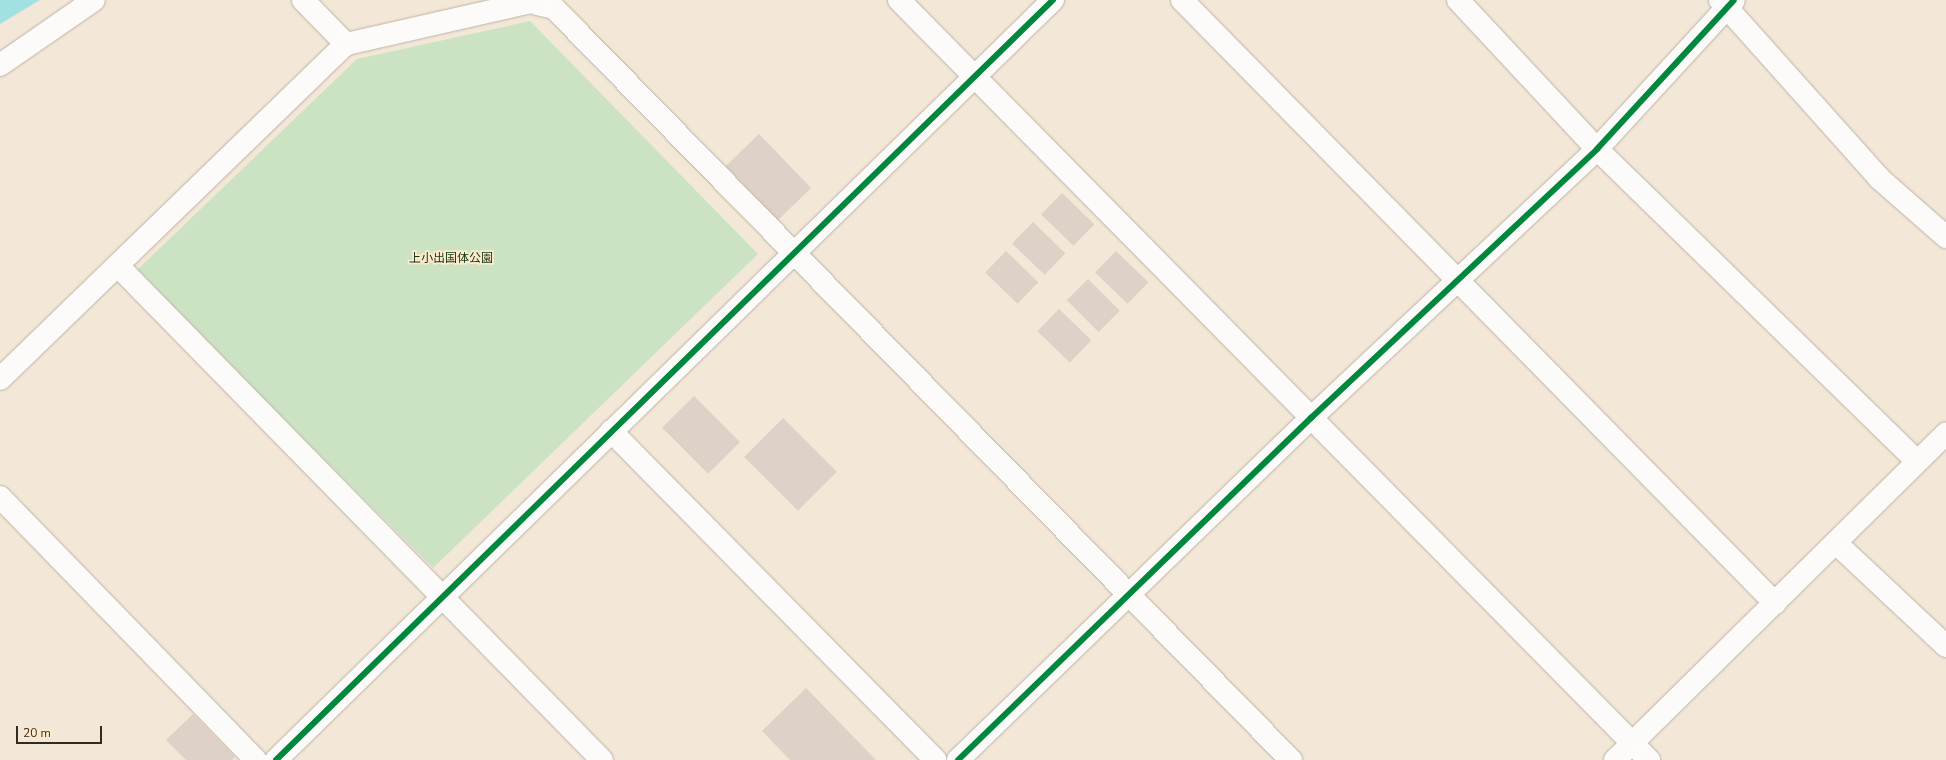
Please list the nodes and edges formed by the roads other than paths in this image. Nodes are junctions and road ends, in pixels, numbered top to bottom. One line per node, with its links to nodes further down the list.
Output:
1 (94, 0): 10 (street)
2 (303, 0): 9 (street)
3 (899, 0): 11 (street)
4 (1053, 0): 11 (street)
5 (1182, 0): 16 (street)
6 (1458, 0): 12 (street)
7 (538, 2): 9 (street); 14 (street)
8 (1727, 2): 12 (street); 13 (street)
9 (346, 44): 15 (street)
10 (0, 65)
11 (975, 77): 14 (street); 18 (street)
12 (1597, 149): 16 (street); 21 (street)
13 (1946, 238)
14 (793, 254): 19 (street); 24 (street)
15 (119, 267): 17 (street); 25 (street)
16 (1456, 281): 18 (street); 26 (street)
17 (3, 370)
18 (1310, 418): 24 (street); 28 (street)
19 (611, 431): 25 (street); 32 (street)
20 (1946, 434): 21 (street)
21 (1917, 461): 23 (street)
22 (0, 497): 29 (street)
23 (1836, 544): 26 (street); 27 (street)
24 (1128, 595): 33 (street); 34 (street)
25 (443, 597): 30 (street); 31 (street)
26 (1775, 603): 28 (street)
27 (1946, 646)
28 (1631, 744): 35 (street); 36 (street)
29 (256, 760)
30 (276, 760)
31 (602, 760)
32 (936, 760)
33 (958, 760)
34 (1291, 760)
35 (1615, 760)
36 (1649, 760)

